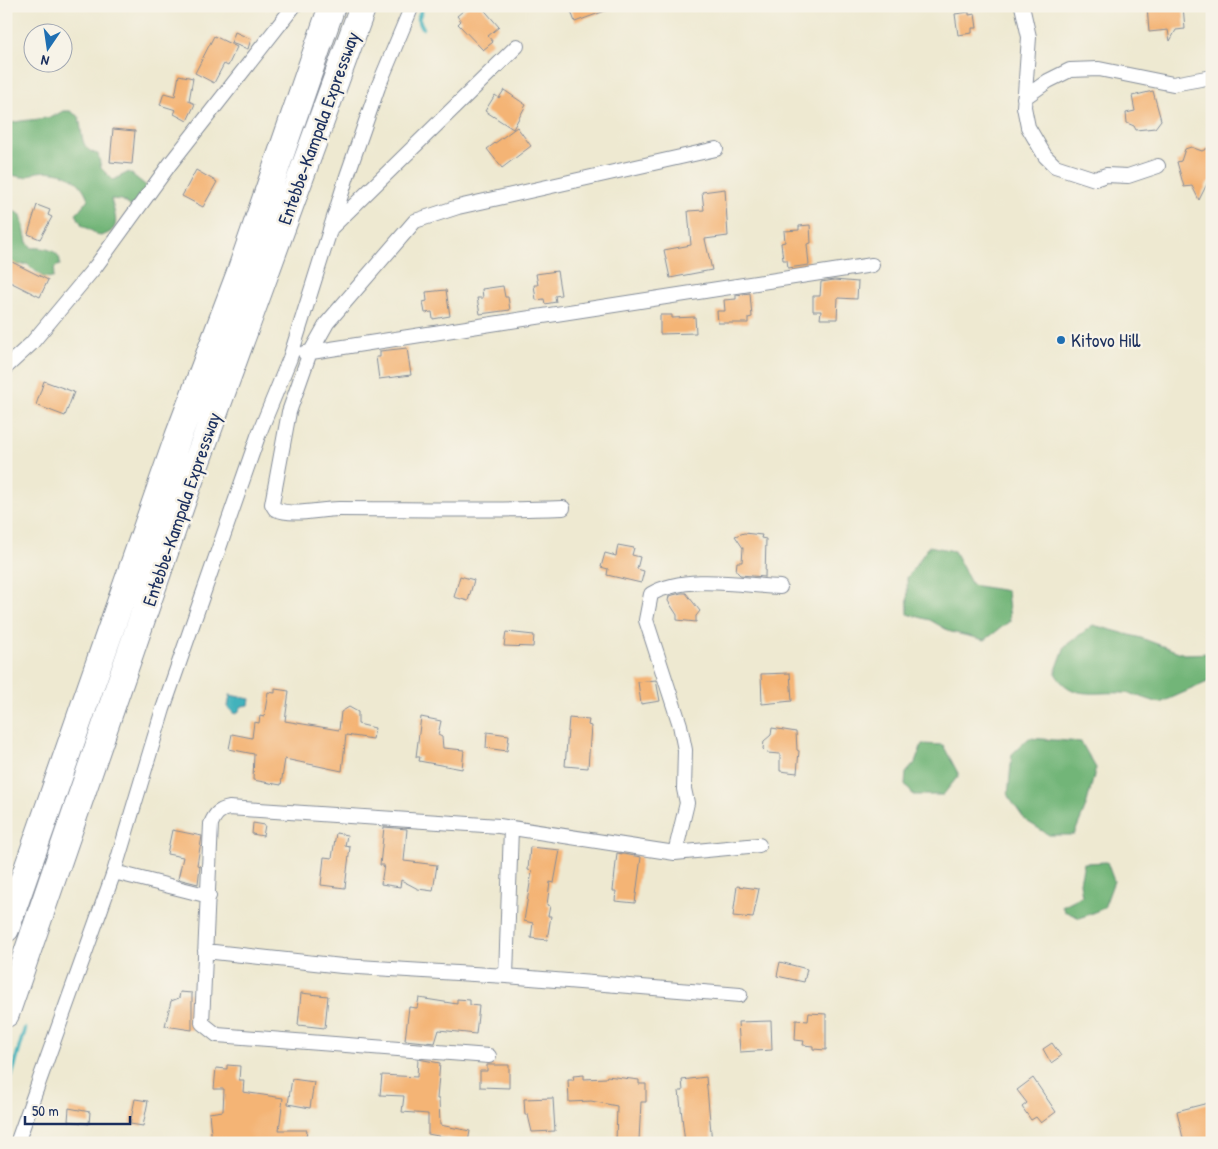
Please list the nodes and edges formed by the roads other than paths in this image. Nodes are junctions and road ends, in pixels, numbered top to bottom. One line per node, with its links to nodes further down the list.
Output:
1 (294, 6): 15 (street)
2 (332, 6): 23 (highway, Entebbe-Kampala Expressway)
3 (363, 6): 27 (highway, Entebbe-Kampala Expressway)
4 (412, 6): 11 (street)
5 (1022, 6): 8 (street)
6 (517, 46): 11 (street)
7 (1212, 77): 8 (street)
8 (1024, 98): 10 (street)
9 (716, 149): 13 (street)
10 (1158, 166)
11 (328, 232): 14 (street)
12 (872, 265): 13 (street)
13 (312, 350): 14 (street); 16 (street)
14 (290, 358): 21 (street)
15 (6, 367)
16 (562, 508)
17 (780, 587): 20 (street)
18 (510, 828): 20 (street); 22 (street); 25 (street)
19 (759, 845): 20 (street)
20 (675, 853)
21 (114, 872): 22 (street); 29 (street)
22 (209, 896): 24 (street)
23 (6, 929)
24 (205, 951): 25 (street); 28 (street)
25 (506, 976): 26 (street)
26 (740, 994)
27 (6, 1014)
28 (489, 1056)
29 (17, 1143)

